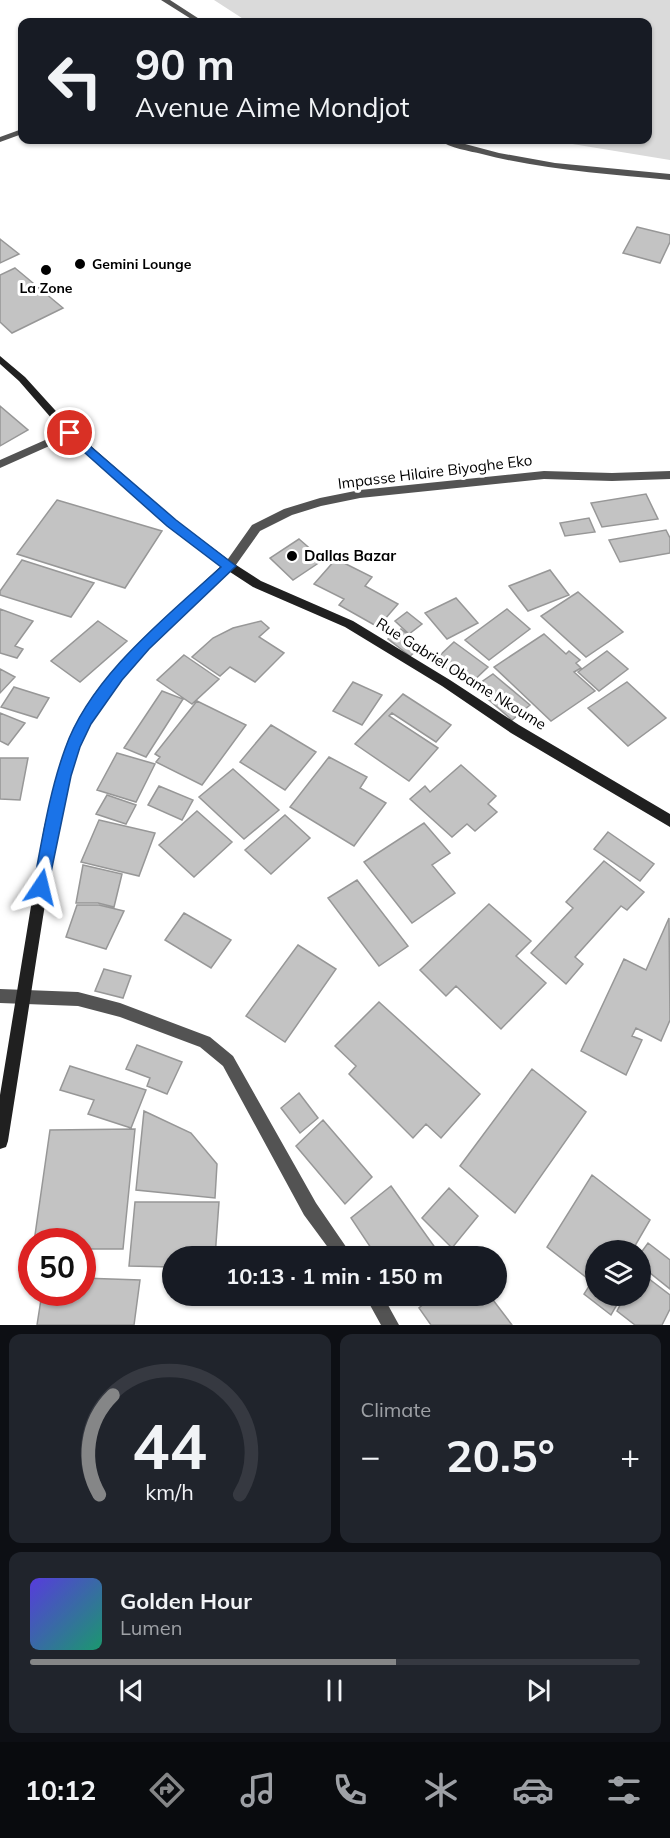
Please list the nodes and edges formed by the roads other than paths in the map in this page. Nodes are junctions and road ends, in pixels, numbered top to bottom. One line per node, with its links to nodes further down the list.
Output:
1 (165, 0): 2 (street)
2 (194, 18)
3 (18, 133): 4 (street)
4 (0, 140)
5 (456, 144): 6 (street)
6 (670, 177)
7 (0, 359): 8 (main road, Rue Gabriel Obame Nkoume)
8 (70, 433): 9 (street); 11 (main road, Rue Gabriel Obame Nkoume)
9 (0, 464)
10 (670, 475): 11 (street, Impasse Hilaire Biyoghe Eko)
11 (229, 566): 12 (main road, Rue Gabriel Obame Nkoume); 14 (main road)
12 (670, 821)
13 (0, 996): 14 (street)
14 (24, 997): 15 (main road); 16 (street)
15 (0, 1141)
16 (337, 1246)
17 (379, 1306): 18 (street)
18 (391, 1325)

